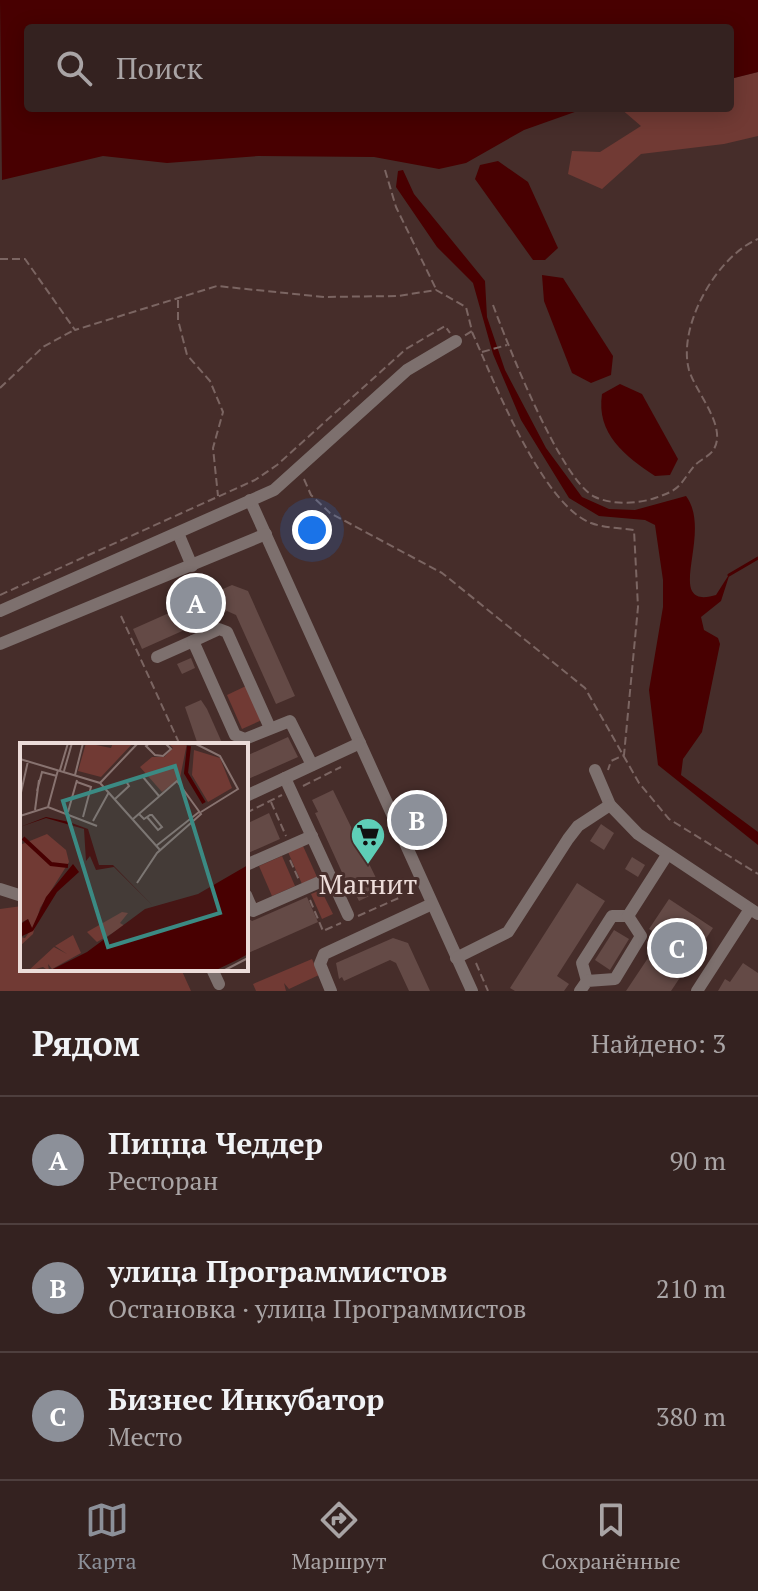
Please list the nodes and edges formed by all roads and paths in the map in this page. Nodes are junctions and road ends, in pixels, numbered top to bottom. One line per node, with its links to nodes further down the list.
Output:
1 (385, 170): 4 (path)
2 (758, 239): 10 (path)
3 (0, 259): 7 (path)
4 (436, 290): 5 (path); 8 (path)
5 (178, 299): 7 (path); 14 (path)
6 (493, 305): 10 (path)
7 (75, 330): 12 (path)
8 (472, 331): 9 (path); 11 (path)
9 (456, 341): 13 (street); 14 (path)
10 (508, 345): 11 (path)
11 (481, 352): 28 (path)
12 (0, 388)
13 (298, 468): 15 (street); 28 (path)
14 (218, 497): 19 (path)
15 (250, 500): 16 (street); 17 (street)
16 (178, 533): 18 (street); 20 (street)
17 (266, 534): 18 (street); 27 (street)
18 (192, 566): 23 (street)
19 (0, 595)
20 (0, 611)
21 (121, 616): 26 (path)
22 (193, 641): 24 (street); 25 (street); 25 (street)
23 (0, 644)
24 (157, 657)
25 (270, 728): 29 (street)
26 (179, 743)
27 (360, 743): 29 (street); 47 (street)
28 (624, 755): 30 (path); 40 (path)
29 (312, 765): 31 (street)
30 (595, 770): 34 (street)
31 (285, 778): 32 (street); 35 (street)
32 (248, 795)
33 (270, 801): 36 (path)
34 (610, 805): 38 (street); 51 (street)
35 (312, 836): 39 (street); 41 (street)
36 (288, 840)
37 (286, 851): 43 (path)
38 (667, 855): 48 (street); 49 (street)
39 (248, 864)
40 (758, 874)
41 (331, 877): 43 (street); 50 (street)
42 (0, 889): 44 (street)
43 (303, 889): 46 (street); 50 (path)
44 (20, 895)
45 (401, 897): 50 (path)
46 (248, 900)
47 (432, 904): 52 (street); 56 (street)
48 (754, 912): 59 (street)
49 (628, 916): 55 (street); 55 (street)
50 (351, 918)
51 (471, 951): 52 (street); 58 (path)
52 (456, 958): 57 (street)
53 (213, 971): 54 (street)
54 (219, 984)
55 (584, 986)
56 (331, 991)
57 (472, 991)
58 (488, 991)
59 (697, 991)

